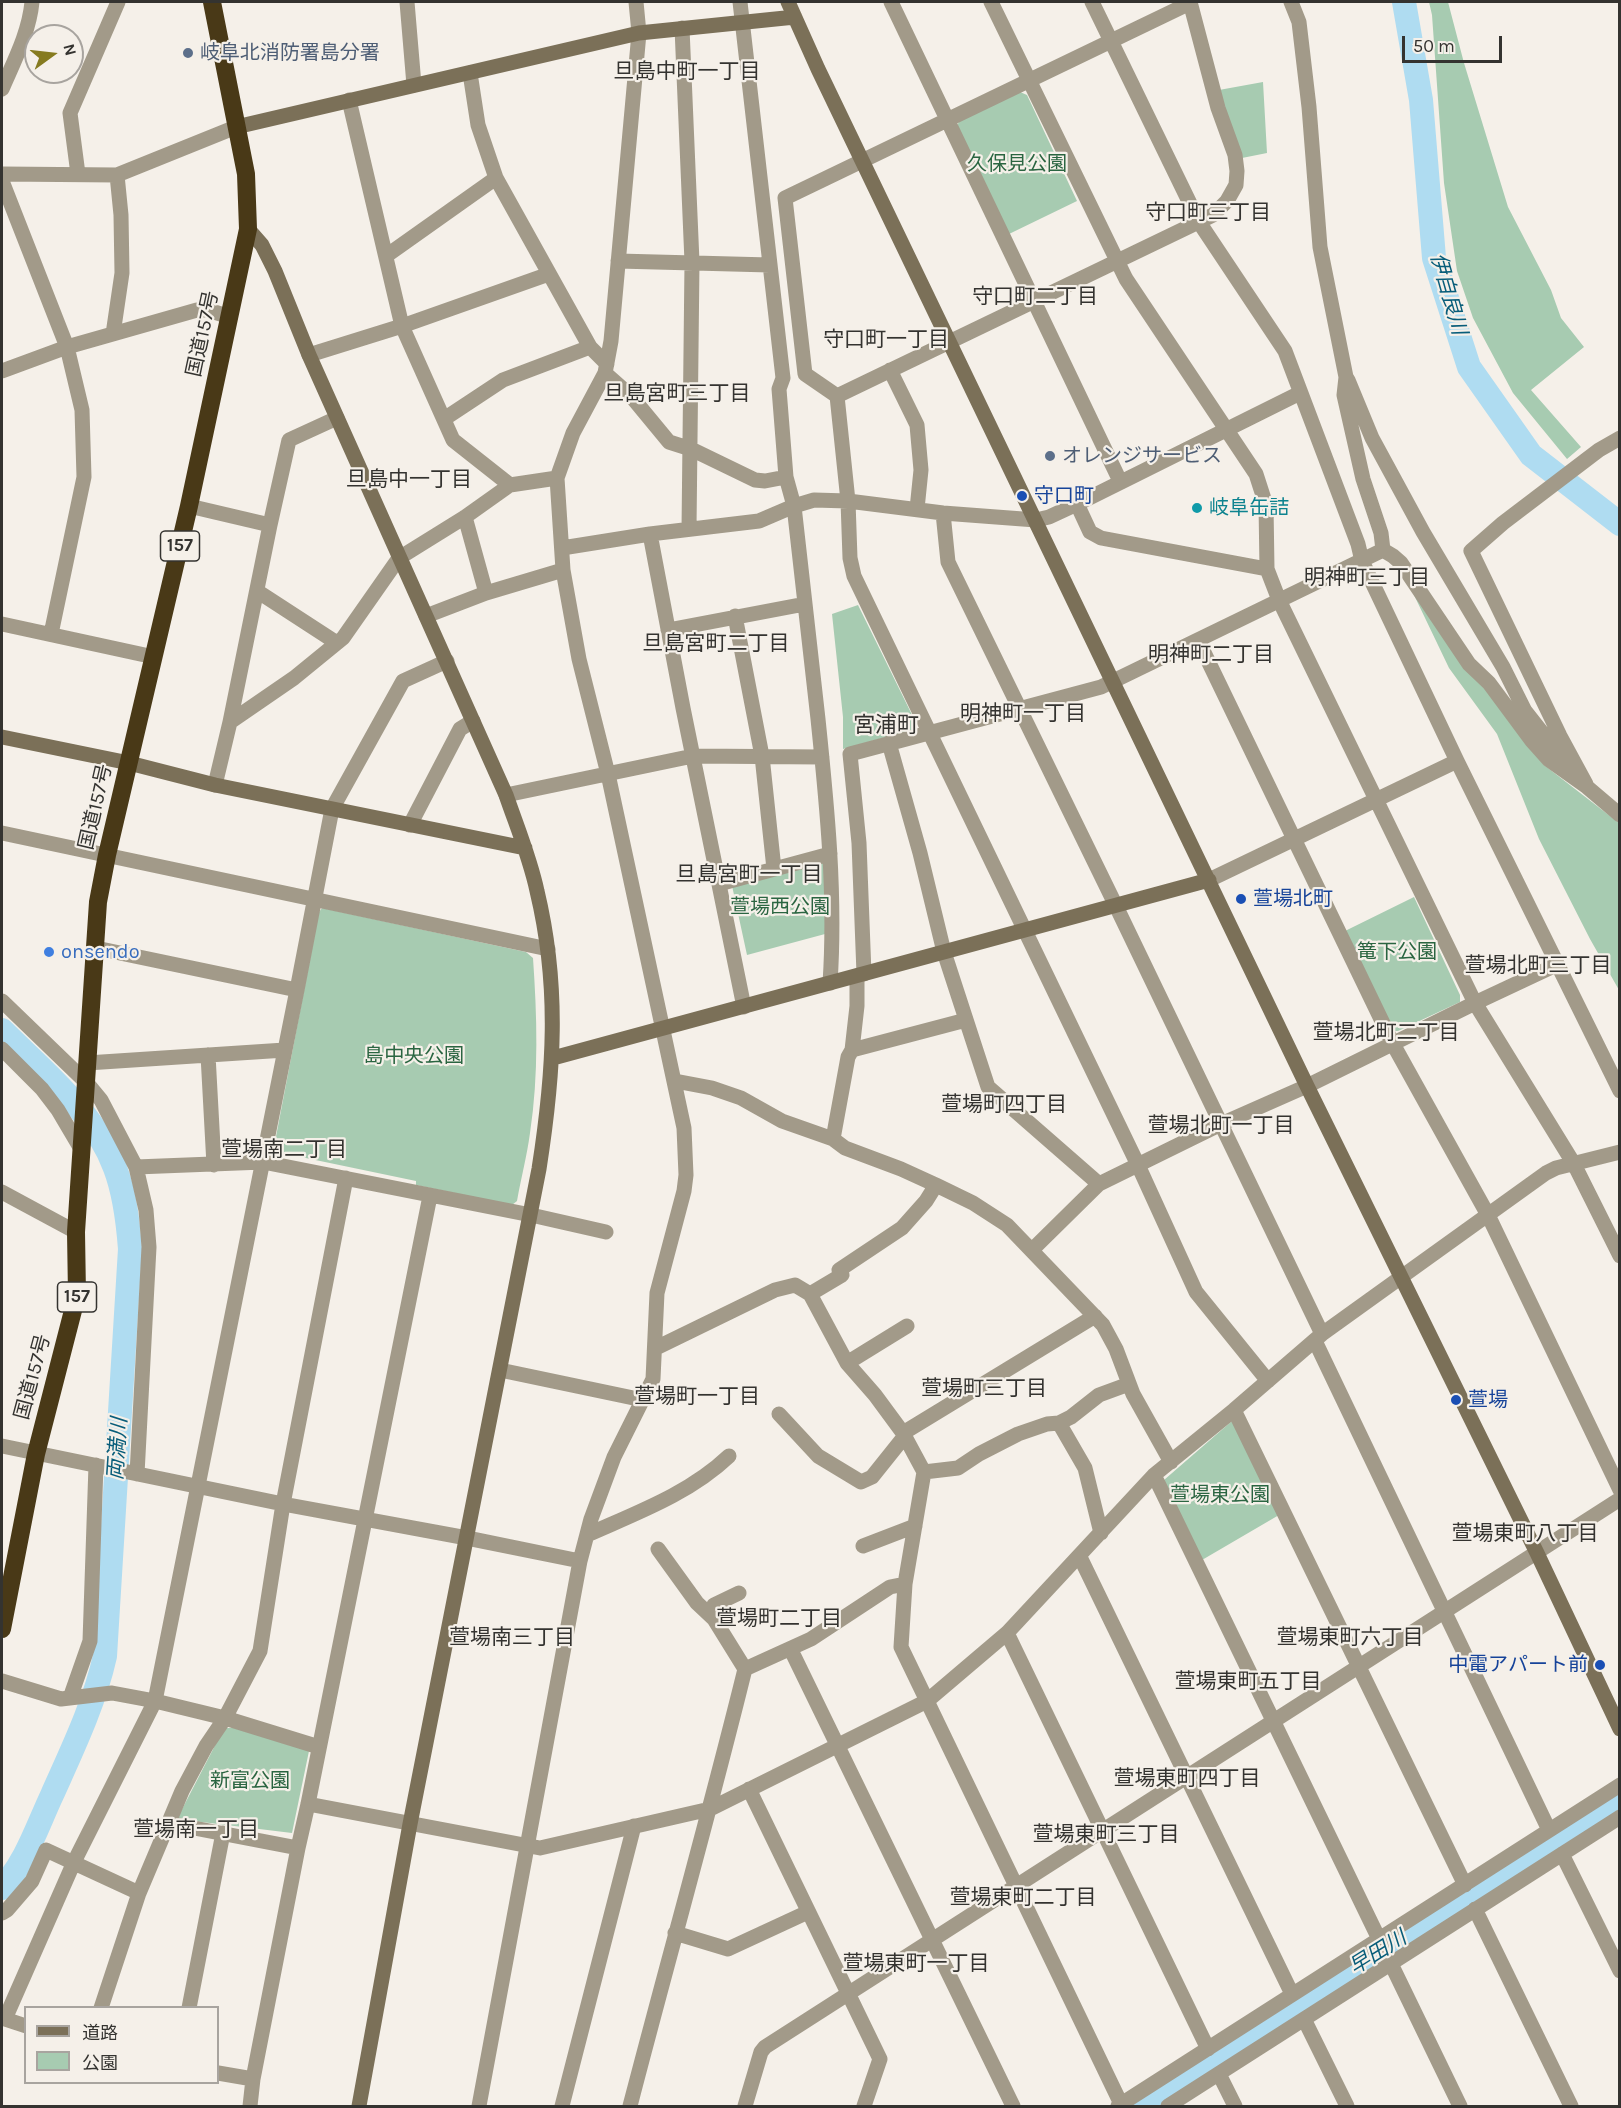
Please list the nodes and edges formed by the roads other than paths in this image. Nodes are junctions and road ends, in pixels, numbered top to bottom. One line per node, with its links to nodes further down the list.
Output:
1 (32, 2): 18 (street)
2 (118, 2): 28 (street)
3 (212, 2): 25 (highway, 国道157号 / 157)
4 (407, 2): 21 (street)
5 (636, 2): 16 (street)
6 (740, 2): 14 (street)
7 (788, 2): 13 (street)
8 (891, 2): 24 (street)
9 (991, 2): 20 (street)
10 (1092, 2): 17 (street)
11 (1190, 2): 17 (street); 32 (street)
12 (1291, 2): 51 (street)
13 (795, 17): 14 (street); 26 (street)
14 (742, 23): 15 (street); 38 (street)
15 (682, 28): 16 (street); 37 (street)
16 (639, 33): 19 (street); 35 (street)
17 (1111, 41): 20 (street); 32 (street)
18 (6, 69): 22 (street)
19 (470, 73): 21 (street); 30 (street)
20 (1029, 80): 24 (street); 36 (street)
21 (414, 85): 23 (street)
22 (2, 89)
23 (349, 100): 25 (street); 34 (street)
24 (948, 120): 26 (street); 40 (street)
25 (236, 127): 29 (street); 33 (highway, 国道157号 / 157)
26 (862, 161): 44 (street); 53 (street)
27 (2, 174): 28 (street)
28 (78, 174): 29 (street)
29 (117, 175): 43 (street)
30 (496, 178): 34 (street); 39 (street)
31 (2, 181): 45 (street)
32 (1198, 222): 36 (street); 52 (street)
33 (248, 229): 41 (highway, 国道157号 / 157); 47 (street)
34 (386, 256): 42 (street)
35 (618, 261): 37 (street); 48 (street)
36 (1117, 261): 40 (street); 56 (street)
37 (692, 262): 38 (street); 58 (street)
38 (770, 265): 59 (street)
39 (549, 274): 42 (street); 46 (street)
40 (1035, 301): 44 (street); 61 (street)
41 (230, 317): 43 (street); 65 (highway, 国道157号 / 157)
42 (402, 326): 47 (street); 55 (street)
43 (113, 334): 45 (street)
44 (949, 342): 49 (street); 70 (street)
45 (67, 347): 50 (street); 88 (street)
46 (590, 347): 48 (street); 55 (street)
47 (309, 355): 54 (street)
48 (606, 369): 58 (street); 60 (street)
49 (890, 370): 53 (street); 67 (street)
50 (2, 371)
51 (1346, 378): 75 (street); 106 (street)
52 (1300, 393): 56 (street); 77 (street)
53 (837, 396): 63 (street)
54 (337, 418): 71 (street); 76 (street)
55 (444, 419): 62 (street)
56 (1226, 429): 61 (street); 78 (street)
57 (1620, 438): 108 (street)
58 (691, 449): 59 (street); 72 (street)
59 (786, 477): 66 (street)
60 (557, 478): 62 (street); 74 (street)
61 (1120, 481): 64 (street)
62 (510, 485): 69 (street)
63 (848, 501): 66 (street); 67 (street); 97 (street)
64 (1077, 504): 70 (street); 78 (street)
65 (189, 506): 71 (street); 91 (highway, 国道157号 / 157)
66 (794, 506): 72 (street); 83 (street)
67 (917, 509): 68 (street)
68 (943, 513): 70 (street); 94 (street)
69 (465, 517): 76 (street); 81 (street)
70 (1036, 520): 93 (street)
71 (270, 525): 80 (street)
72 (689, 529): 73 (street)
73 (650, 534): 74 (street); 87 (street)
74 (562, 548): 79 (street)
75 (1383, 550): 77 (street); 106 (street)
76 (399, 558): 84 (street); 90 (street)
77 (1362, 561): 82 (street); 103 (street)
78 (1267, 569): 82 (street)
79 (563, 570): 81 (street); 105 (street)
80 (257, 591): 90 (street); 96 (street)
81 (486, 593): 84 (street)
82 (1279, 600): 89 (street); 110 (street)
83 (806, 604): 85 (street); 102 (street)
84 (426, 616): 92 (street)
85 (735, 616): 87 (street); 101 (street)
86 (2, 624): 88 (street)
87 (668, 630): 100 (street)
88 (51, 634): 91 (street)
89 (1198, 640): 93 (street); 115 (street)
90 (337, 643): 96 (street)
91 (154, 657): 104 (highway, 国道157号 / 157)
92 (447, 661): 95 (street); 111 (street)
93 (1114, 681): 94 (street); 120 (street)
94 (1020, 709): 97 (street); 123 (street)
95 (473, 721): 109 (street); 113 (street)
96 (230, 722): 107 (street)
97 (930, 732): 99 (street); 124 (street)
98 (2, 737): 104 (street)
99 (889, 743): 127 (street); 129 (street)
100 (693, 756): 101 (street); 105 (street); 121 (street)
101 (762, 756): 102 (street); 119 (street)
102 (822, 757): 117 (street)
103 (1457, 761): 110 (street); 128 (street)
104 (129, 764): 107 (street); 118 (highway, 国道157号 / 157)
105 (608, 774): 109 (street); 136 (street)
106 (1567, 774): 108 (street)
107 (215, 785): 111 (street)
108 (1587, 787): 112 (street)
109 (506, 795): 116 (street)
110 (1375, 800): 115 (street); 133 (street)
111 (332, 809): 113 (street); 122 (street)
112 (1620, 815)
113 (410, 825): 116 (street)
114 (2, 833): 118 (street)
115 (1293, 838): 120 (street); 137 (street)
116 (525, 848): 126 (street)
117 (830, 854): 119 (street); 130 (street)
118 (107, 855): 122 (street); 125 (highway, 国道157号 / 157)
119 (774, 869): 121 (street)
120 (1209, 880): 123 (street); 145 (street)
121 (719, 884): 134 (street)
122 (314, 900): 126 (street); 131 (street)
123 (1116, 906): 124 (street); 148 (street)
124 (1026, 930): 127 (street); 155 (street)
125 (96, 948): 131 (street); 143 (highway, 国道157号 / 157)
126 (548, 949): 142 (street)
127 (944, 952): 129 (street); 135 (street)
128 (1556, 965): 133 (street); 147 (street)
129 (860, 975): 130 (street); 140 (street)
130 (830, 983): 134 (street)
131 (297, 990): 139 (street)
132 (2, 1001): 146 (street)
133 (1475, 1003): 137 (street); 153 (street)
134 (744, 1007): 136 (street)
135 (966, 1020): 140 (street); 158 (street)
136 (664, 1029): 142 (street); 144 (street)
137 (1393, 1044): 145 (street); 163 (street)
138 (2, 1049): 150 (street)
139 (285, 1050): 141 (street); 152 (street)
140 (852, 1050): 149 (street)
141 (208, 1055): 143 (street); 154 (street)
142 (553, 1058): 162 (street)
143 (87, 1063): 146 (highway, 国道157号 / 157)
144 (675, 1081): 149 (street); 173 (street)
145 (1307, 1086): 148 (street); 168 (street)
146 (87, 1087): 150 (highway, 国道157号 / 157); 156 (street)
147 (1620, 1092)
148 (1221, 1124): 155 (street); 172 (street)
149 (833, 1139): 159 (street)
150 (82, 1142): 164 (highway, 国道157号 / 157)
151 (1620, 1152): 153 (street)
152 (263, 1162): 154 (street); 157 (street); 191 (street)
153 (1575, 1164): 163 (street); 167 (street)
154 (214, 1165): 156 (street)
155 (1138, 1165): 158 (street); 176 (street)
156 (136, 1167): 189 (street)
157 (346, 1178): 161 (street); 194 (street)
158 (1099, 1184): 166 (street)
159 (936, 1185): 166 (street); 169 (street)
160 (2, 1192): 164 (street)
161 (430, 1196): 162 (street); 195 (street)
162 (531, 1215): 165 (street); 175 (street)
163 (1488, 1215): 168 (street); 192 (street)
164 (76, 1232): 184 (highway, 国道157号 / 157)
165 (606, 1232)
166 (1032, 1250): 170 (street)
167 (1620, 1256)
168 (1402, 1277): 172 (street); 202 (street)
169 (810, 1294): 173 (street); 174 (street)
170 (1095, 1316): 177 (street); 182 (street)
171 (907, 1326): 174 (street)
172 (1318, 1338): 176 (street); 207 (street)
173 (656, 1348): 178 (street)
174 (847, 1363): 182 (street)
175 (500, 1370): 178 (street); 199 (street)
176 (1268, 1381): 179 (street)
177 (1129, 1384): 181 (street); 186 (street)
178 (643, 1400): 198 (street)
179 (1234, 1410): 186 (street); 212 (street)
180 (779, 1414): 182 (street)
181 (1059, 1423): 188 (street); 197 (street)
182 (904, 1435): 188 (street)
183 (2, 1446): 184 (street)
184 (36, 1454): 187 (street); 209 (highway, 国道157号 / 157)
185 (729, 1456): 198 (street)
186 (1171, 1462): 190 (street)
187 (100, 1466): 189 (street); 215 (street)
188 (924, 1472): 196 (street)
189 (134, 1473): 191 (street)
190 (1154, 1475): 197 (street); 219 (street)
191 (197, 1487): 194 (street); 216 (street)
192 (1620, 1490)
193 (1620, 1499): 202 (street)
194 (283, 1504): 195 (street); 218 (street)
195 (364, 1520): 199 (street); 222 (street)
196 (915, 1526): 200 (street); 205 (street)
197 (1101, 1533): 203 (street)
198 (587, 1535): 204 (street)
199 (467, 1538): 204 (street); 230 (street)
200 (863, 1546)
201 (658, 1549): 208 (street)
202 (1537, 1553): 207 (street); 220 (street)
203 (1080, 1557): 210 (street); 223 (street)
204 (580, 1561): 235 (street)
205 (905, 1584): 211 (street); 217 (street)
206 (739, 1593): 208 (street)
207 (1445, 1611): 212 (street); 233 (street)
208 (714, 1619): 213 (street)
209 (2, 1629)
210 (1007, 1633): 217 (street); 232 (street)
211 (790, 1650): 213 (street); 221 (street)
212 (1359, 1666): 219 (street); 239 (street)
213 (745, 1669): 227 (street)
214 (2, 1682): 215 (street)
215 (76, 1697): 216 (street)
216 (155, 1701): 218 (street); 238 (street)
217 (927, 1701): 221 (street); 240 (street)
218 (225, 1718): 222 (street); 229 (street)
219 (1274, 1720): 223 (street); 247 (street)
220 (1620, 1729)
221 (837, 1745): 225 (street); 246 (street)
222 (319, 1747): 226 (street)
223 (1186, 1776): 232 (street); 251 (street)
224 (1620, 1785): 233 (street)
225 (749, 1789): 227 (street); 243 (street)
226 (308, 1804): 230 (street); 236 (street)
227 (710, 1809): 231 (street); 245 (street)
228 (1620, 1817): 237 (street)
229 (168, 1823): 234 (street); 241 (street)
230 (410, 1824): 235 (street); 262 (street)
231 (634, 1826): 235 (street); 264 (street)
232 (1102, 1829): 240 (street); 257 (street)
233 (1549, 1830): 239 (street)
234 (223, 1833): 236 (street); 253 (street)
235 (528, 1847): 263 (street)
236 (297, 1848): 260 (street)
237 (1562, 1854): 242 (street); 249 (street)
238 (74, 1862): 241 (street); 244 (street); 254 (street)
239 (1465, 1885): 247 (street)
240 (1016, 1886): 246 (street); 269 (street)
241 (140, 1893): 252 (street)
242 (1475, 1909): 248 (street); 274 (street)
243 (808, 1912): 245 (street); 250 (street)
244 (2, 1913)
245 (675, 1933): 265 (street)
246 (932, 1939): 250 (street); 268 (street)
247 (1379, 1942): 248 (street); 251 (street)
248 (1389, 1962): 255 (street); 273 (street)
249 (1620, 1971)
250 (848, 1994): 266 (street); 267 (street)
251 (1292, 1994): 257 (street)
252 (101, 2006)
253 (189, 2006)
254 (3, 2018): 256 (street)
255 (1304, 2019): 259 (street); 272 (street)
256 (24, 2025)
257 (1208, 2049): 269 (street)
258 (219, 2073): 260 (street)
259 (1219, 2074): 270 (street); 271 (street)
260 (253, 2079): 261 (street)
261 (250, 2106)
262 (359, 2106)
263 (479, 2106)
264 (562, 2106)
265 (630, 2106)
266 (745, 2106)
267 (864, 2106)
268 (1013, 2106)
269 (1120, 2106)
270 (1168, 2106)
271 (1235, 2106)
272 (1347, 2106)
273 (1460, 2106)
274 (1571, 2106)

